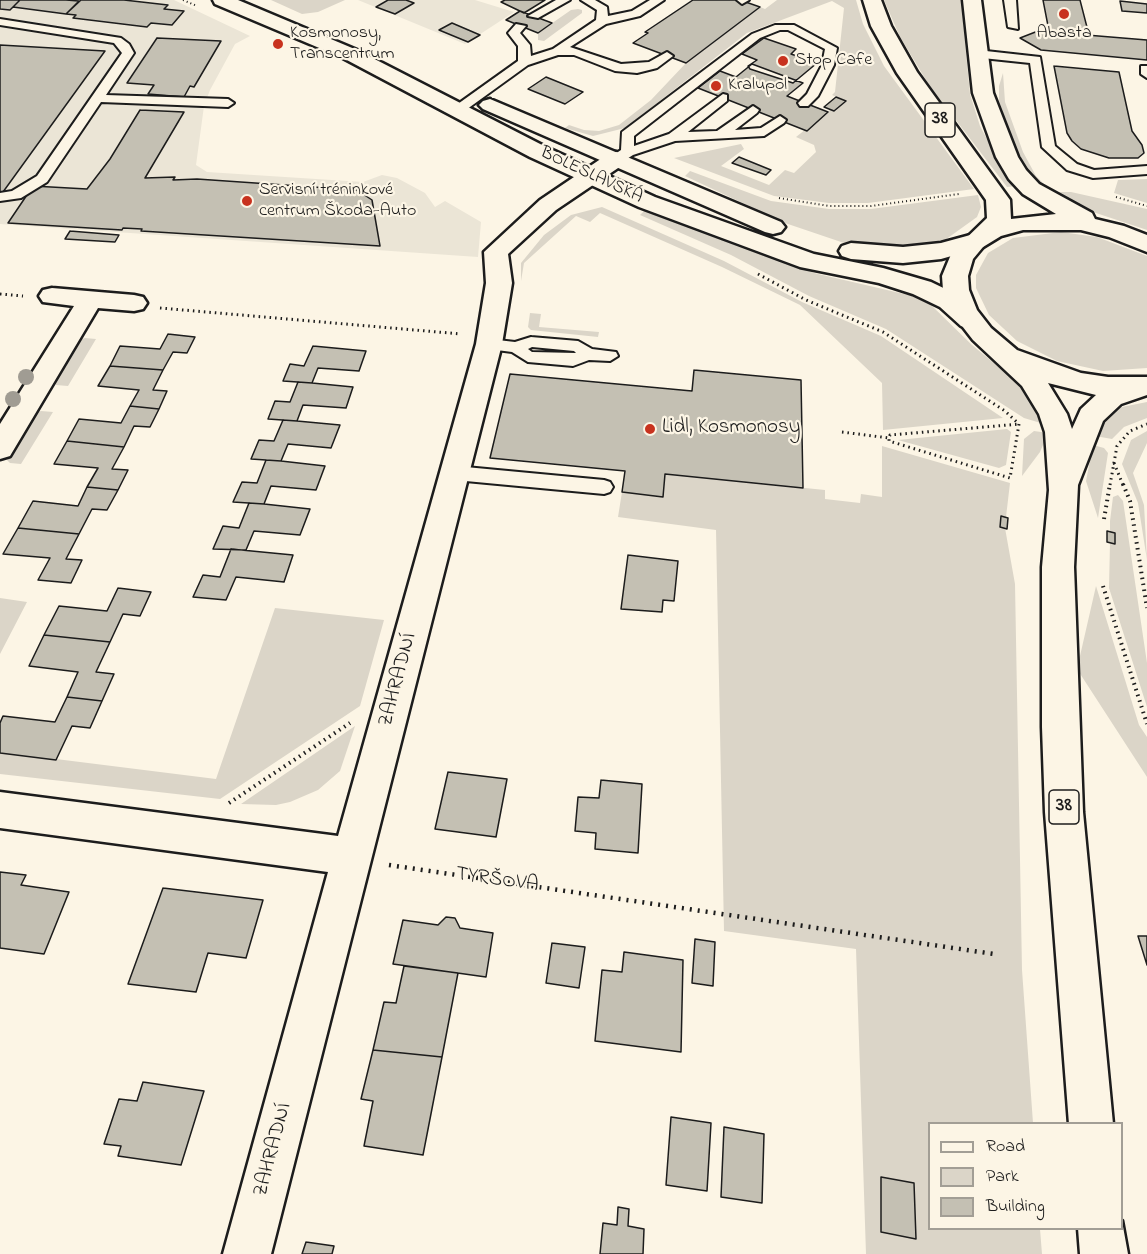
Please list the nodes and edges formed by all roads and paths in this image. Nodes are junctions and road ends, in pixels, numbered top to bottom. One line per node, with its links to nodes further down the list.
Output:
1 (222, 0): 25 (street, BOLESLAVSKÁ)
2 (564, 0): 8 (lane)
3 (587, 0): 9 (lane)
4 (658, 0): 9 (lane)
5 (872, 0): 37 (street, 38)
6 (972, 0): 16 (street, 38)
7 (1010, 0): 13 (lane)
8 (534, 16)
9 (602, 21): 15 (lane)
10 (0, 22): 22 (lane)
11 (520, 26): 18 (lane)
12 (790, 27): 14 (lane); 19 (lane); 21 (lane)
13 (1014, 27)
14 (771, 40)
15 (557, 51): 17 (lane); 18 (lane)
16 (977, 54): 31 (lane); 36 (street, 38)
17 (667, 56)
18 (524, 62): 25 (lane)
19 (716, 67): 20 (lane); 30 (lane)
20 (738, 67)
21 (792, 92)
22 (99, 98): 24 (lane); 34 (lane)
23 (723, 98): 29 (lane)
24 (228, 103)
25 (467, 103): 30 (street); 32 (street, BOLESLAVSKÁ)
26 (753, 110): 28 (lane)
27 (780, 120): 28 (lane)
28 (721, 134): 29 (lane)
29 (674, 137): 30 (lane)
30 (622, 155): 32 (street, ZAHRADNÍ); 37 (street)
31 (1147, 170)
32 (591, 177): 43 (street, BOLESLAVSKÁ); 44 (street, ZAHRADNÍ)
33 (960, 194): 35 (path)
34 (0, 197)
35 (773, 198)
36 (1116, 231): 37 (street, 38); 38 (street, 38)
37 (979, 238): 43 (street, 38)
38 (1147, 244)
39 (757, 274): 48 (path)
40 (52, 296): 41 (street)
41 (91, 299): 42 (street); 53 (street)
42 (134, 303): 44 (path)
43 (970, 320): 45 (street, 38)
44 (492, 342): 46 (lane); 55 (street, ZAHRADNÍ)
45 (997, 347): 47 (street, 38); 51 (street)
46 (610, 356)
47 (1147, 386): 57 (street, 38)
48 (1019, 424): 51 (path); 52 (path); 52 (path)
49 (1147, 424): 54 (path)
50 (842, 432): 52 (path)
51 (1059, 432): 57 (street)
52 (889, 438)
53 (0, 448)
54 (1114, 463): 58 (path); 60 (path)
55 (455, 473): 56 (lane); 65 (street, ZAHRADNÍ)
56 (604, 487)
57 (1064, 490): 67 (street, 38)
58 (1104, 519)
59 (1103, 586): 62 (path)
60 (1147, 608)
61 (356, 719): 63 (path)
62 (1147, 724)
63 (222, 808)
64 (0, 810): 65 (street)
65 (351, 856): 66 (path, TYRŠOVA); 69 (street, ZAHRADNÍ)
66 (994, 954)
67 (1091, 1122)
68 (1101, 1230): 70 (street)
69 (247, 1254)
70 (1104, 1254)

